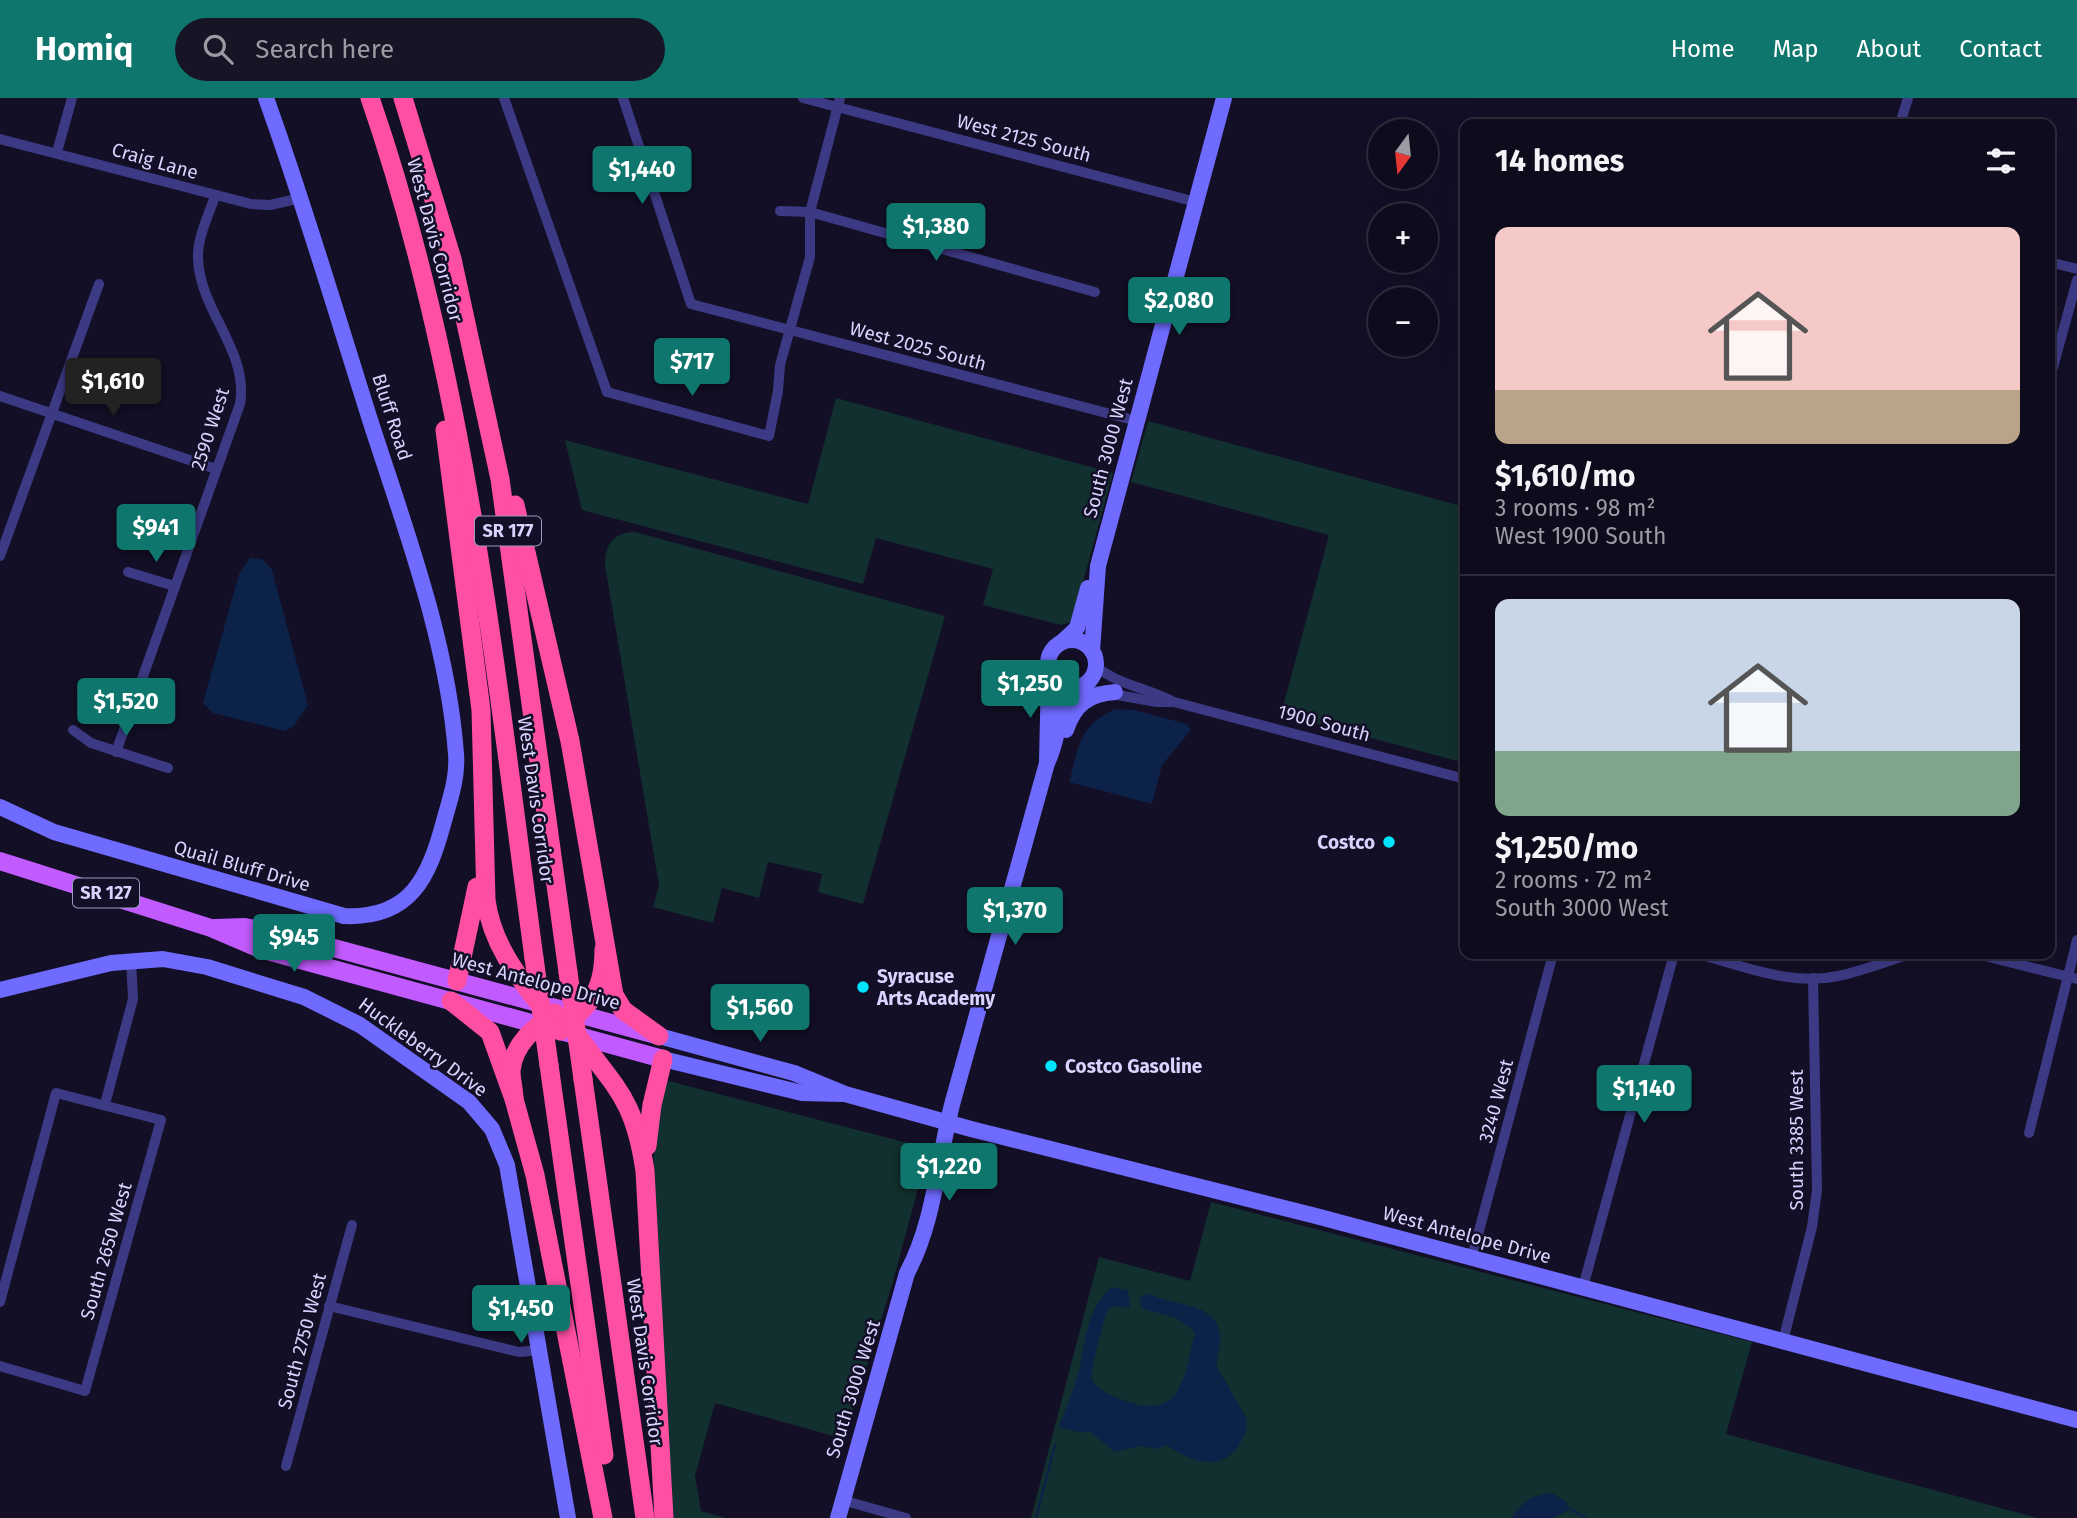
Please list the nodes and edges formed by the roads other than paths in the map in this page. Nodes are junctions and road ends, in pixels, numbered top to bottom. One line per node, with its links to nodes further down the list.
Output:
1 (72, 98): 13 (street)
2 (266, 98): 15 (street, Bluff Road)
3 (370, 98): 24 (highway, West Davis Corridor / SR 177)
4 (403, 98): 25 (highway, West Davis Corridor / SR 177)
5 (505, 98): 26 (street)
6 (623, 98): 26 (street, West 2025 South)
7 (803, 98): 10 (street, West 2125 South)
8 (1224, 98): 16 (street, South 3000 West)
9 (1908, 98): 11 (street)
10 (839, 103): 16 (street, West 2125 South); 18 (street)
11 (1902, 119)
12 (0, 139): 13 (street, Craig Lane)
13 (57, 152): 14 (street, Craig Lane)
14 (215, 196): 15 (street, Craig Lane); 31 (street, 2590 West)
15 (301, 198): 45 (street, Bluff Road)
16 (1196, 202): 30 (street, South 3000 West)
17 (780, 211): 18 (street)
18 (810, 212): 23 (street); 26 (street)
19 (2055, 264): 20 (street)
20 (2077, 269)
21 (2077, 280): 27 (street)
22 (99, 284): 29 (street)
23 (1095, 292)
24 (431, 311): 50 (highway); 88 (highway, West Davis Corridor / SR 177, bridge)
25 (466, 314): 54 (highway); 89 (highway, West Davis Corridor / SR 177, bridge)
26 (790, 330): 30 (street, West 2025 South)
27 (2055, 360)
28 (0, 396): 29 (street)
29 (52, 415): 31 (street); 32 (street)
30 (1137, 421): 33 (street, South 3000 West)
31 (216, 469): 35 (street, 2590 West)
32 (0, 556)
33 (1098, 566): 36 (street, South 3000 West); 37 (street, South 3000 West)
34 (128, 572): 35 (street)
35 (174, 586): 44 (street, 2590 West)
36 (1063, 641): 37 (street); 38 (street)
37 (1094, 659): 39 (street); 41 (street)
38 (1049, 674): 39 (street); 46 (street, South 3000 West)
39 (1078, 688): 40 (street); 43 (street, South 3000 West)
40 (1115, 692): 41 (street); 43 (street)
41 (1174, 702): 48 (street, 1900 South)
42 (73, 730): 44 (street)
43 (1055, 747): 46 (street, South 3000 West)
44 (116, 752): 47 (street)
45 (456, 754): 49 (street, Quail Bluff Drive)
46 (1047, 763): 72 (street, South 3000 West)
47 (168, 768)
48 (1460, 778)
49 (0, 807)
50 (485, 820): 63 (highway); 66 (highway)
51 (0, 860): 52 (main road, West Antelope Drive / SR 127)
52 (211, 928): 63 (main road, West Antelope Drive / SR 127); 65 (main road, West Antelope Drive / SR 127)
53 (2077, 940): 62 (street)
54 (604, 949): 66 (highway); 67 (highway)
55 (1552, 959): 76 (street, 3240 West)
56 (1673, 959): 77 (street)
57 (1717, 959): 61 (street)
58 (1894, 959): 61 (street)
59 (1997, 959): 62 (street)
60 (131, 960): 64 (street, Huckleberry Drive); 71 (street); 81 (street, Huckleberry Drive)
61 (1813, 978): 80 (street, South 3385 West)
62 (2072, 978): 73 (street)
63 (457, 981): 66 (main road, West Antelope Drive / SR 127)
64 (0, 990)
65 (451, 1001): 66 (main road, West Antelope Drive / SR 127); 70 (highway)
66 (559, 1020): 67 (main road, West Antelope Drive / SR 127); 68 (main road, West Antelope Drive / SR 127); 70 (highway); 74 (highway)
67 (659, 1036): 69 (street, West Antelope Drive / SR 127)
68 (663, 1059): 69 (street, West Antelope Drive / SR 127); 74 (highway)
69 (845, 1094): 72 (street, West Antelope Drive / SR 127)
70 (514, 1099): 87 (highway)
71 (105, 1104): 78 (street); 82 (street, South 2650 West)
72 (947, 1122): 76 (street, West Antelope Drive / SR 127); 85 (street, South 3000 West)
73 (2029, 1133)
74 (645, 1171): 90 (highway)
75 (352, 1225): 79 (street, South 2750 West)
76 (1472, 1257): 77 (street, West Antelope Drive / SR 127)
77 (1583, 1287): 80 (street, West Antelope Drive / SR 127)
78 (0, 1303)
79 (330, 1306): 81 (street); 84 (street, South 2750 West)
80 (1783, 1341): 83 (street, West Antelope Drive / SR 127)
81 (541, 1350): 86 (street, Huckleberry Drive)
82 (0, 1366)
83 (2077, 1420)
84 (286, 1466)
85 (842, 1500): 91 (street, South 3000 West); 92 (street)
86 (568, 1518)
87 (603, 1518)
88 (612, 1518)
89 (645, 1518)
90 (664, 1518)
91 (838, 1518)
92 (906, 1518)

